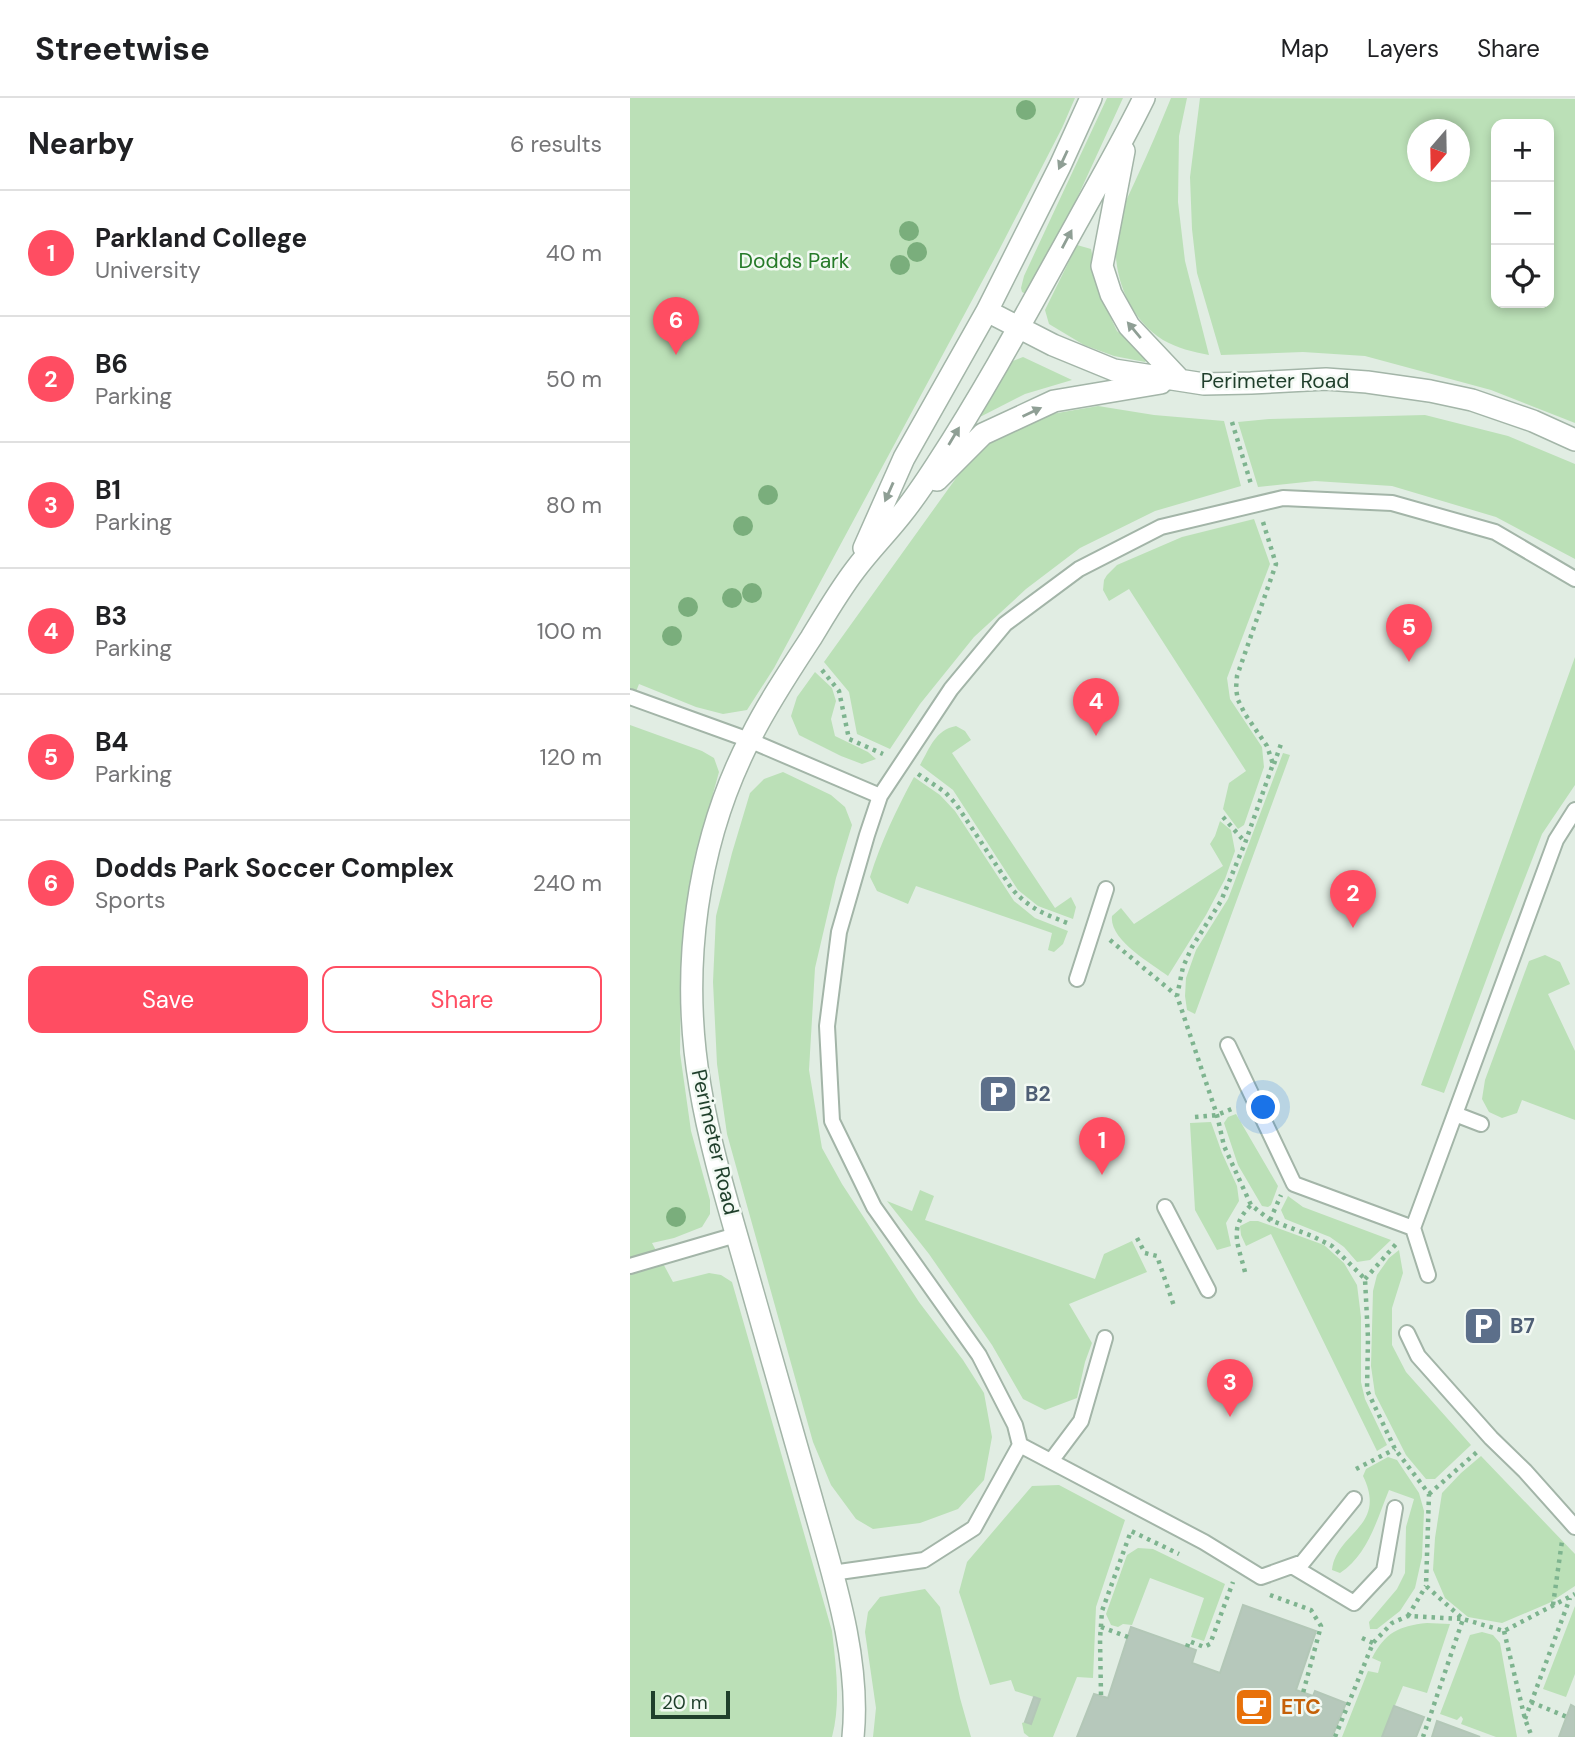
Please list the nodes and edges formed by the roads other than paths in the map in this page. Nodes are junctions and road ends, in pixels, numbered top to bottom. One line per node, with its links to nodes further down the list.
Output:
1 (1091, 98): 4 (street, Perimeter Road, one-way to 4)
2 (1144, 98): 3 (street, Perimeter Road)
3 (1127, 135): 5 (street, Perimeter Road, one-way to 3); 6 (street, one-way to 3)
4 (987, 311): 5 (street, Perimeter Road); 9 (street, Perimeter Road, one-way to 9)
5 (1018, 328): 6 (street, Perimeter Road); 8 (street, Perimeter Road, one-way to 5)
6 (1180, 380): 7 (street, Perimeter Road); 8 (street, one-way to 6)
7 (1575, 440)
8 (903, 513): 9 (street, Perimeter Road)
9 (855, 569): 12 (street, Perimeter Road)
10 (1575, 579): 13 (lane)
11 (630, 697): 12 (lane)
12 (749, 740): 13 (lane); 22 (street, Perimeter Road)
13 (880, 796): 28 (lane)
14 (1575, 810): 18 (lane)
15 (1106, 889): 16 (lane)
16 (1077, 979)
17 (1228, 1045): 21 (lane)
18 (1455, 1114): 19 (lane); 21 (lane)
19 (1481, 1124)
20 (1165, 1208): 25 (lane)
21 (1413, 1228): 24 (lane)
22 (736, 1235): 23 (lane); 34 (street, Perimeter Road)
23 (630, 1266)
24 (1428, 1275)
25 (1208, 1290)
26 (1407, 1333): 32 (lane)
27 (1105, 1338): 29 (lane)
28 (1020, 1445): 29 (lane); 34 (lane)
29 (1051, 1461): 33 (lane)
30 (1354, 1499): 33 (lane)
31 (1395, 1508): 33 (lane)
32 (1575, 1527)
33 (1292, 1566)
34 (832, 1573): 35 (street, Perimeter Road)
35 (853, 1737)

